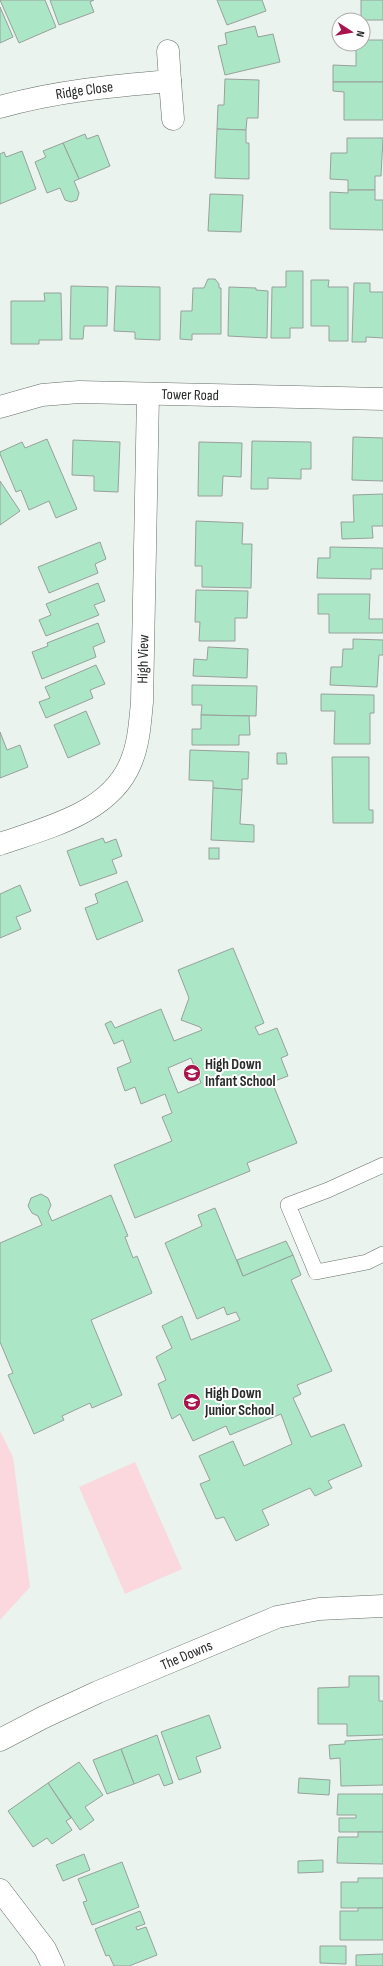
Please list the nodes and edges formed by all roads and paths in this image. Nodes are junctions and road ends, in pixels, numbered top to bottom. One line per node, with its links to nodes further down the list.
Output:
1 (168, 51): 2 (street)
2 (170, 81): 3 (street, Ridge Close); 4 (street)
3 (0, 107)
4 (173, 119)
5 (148, 395): 6 (street, Tower Road); 7 (street, Tower Road); 8 (street, High View)
6 (383, 399)
7 (0, 407)
8 (0, 844)
9 (383, 1165): 10 (lane)
10 (383, 1254)
11 (383, 1606): 12 (street, The Downs)
12 (0, 1740)
13 (0, 1890): 14 (street)
14 (53, 1966)

